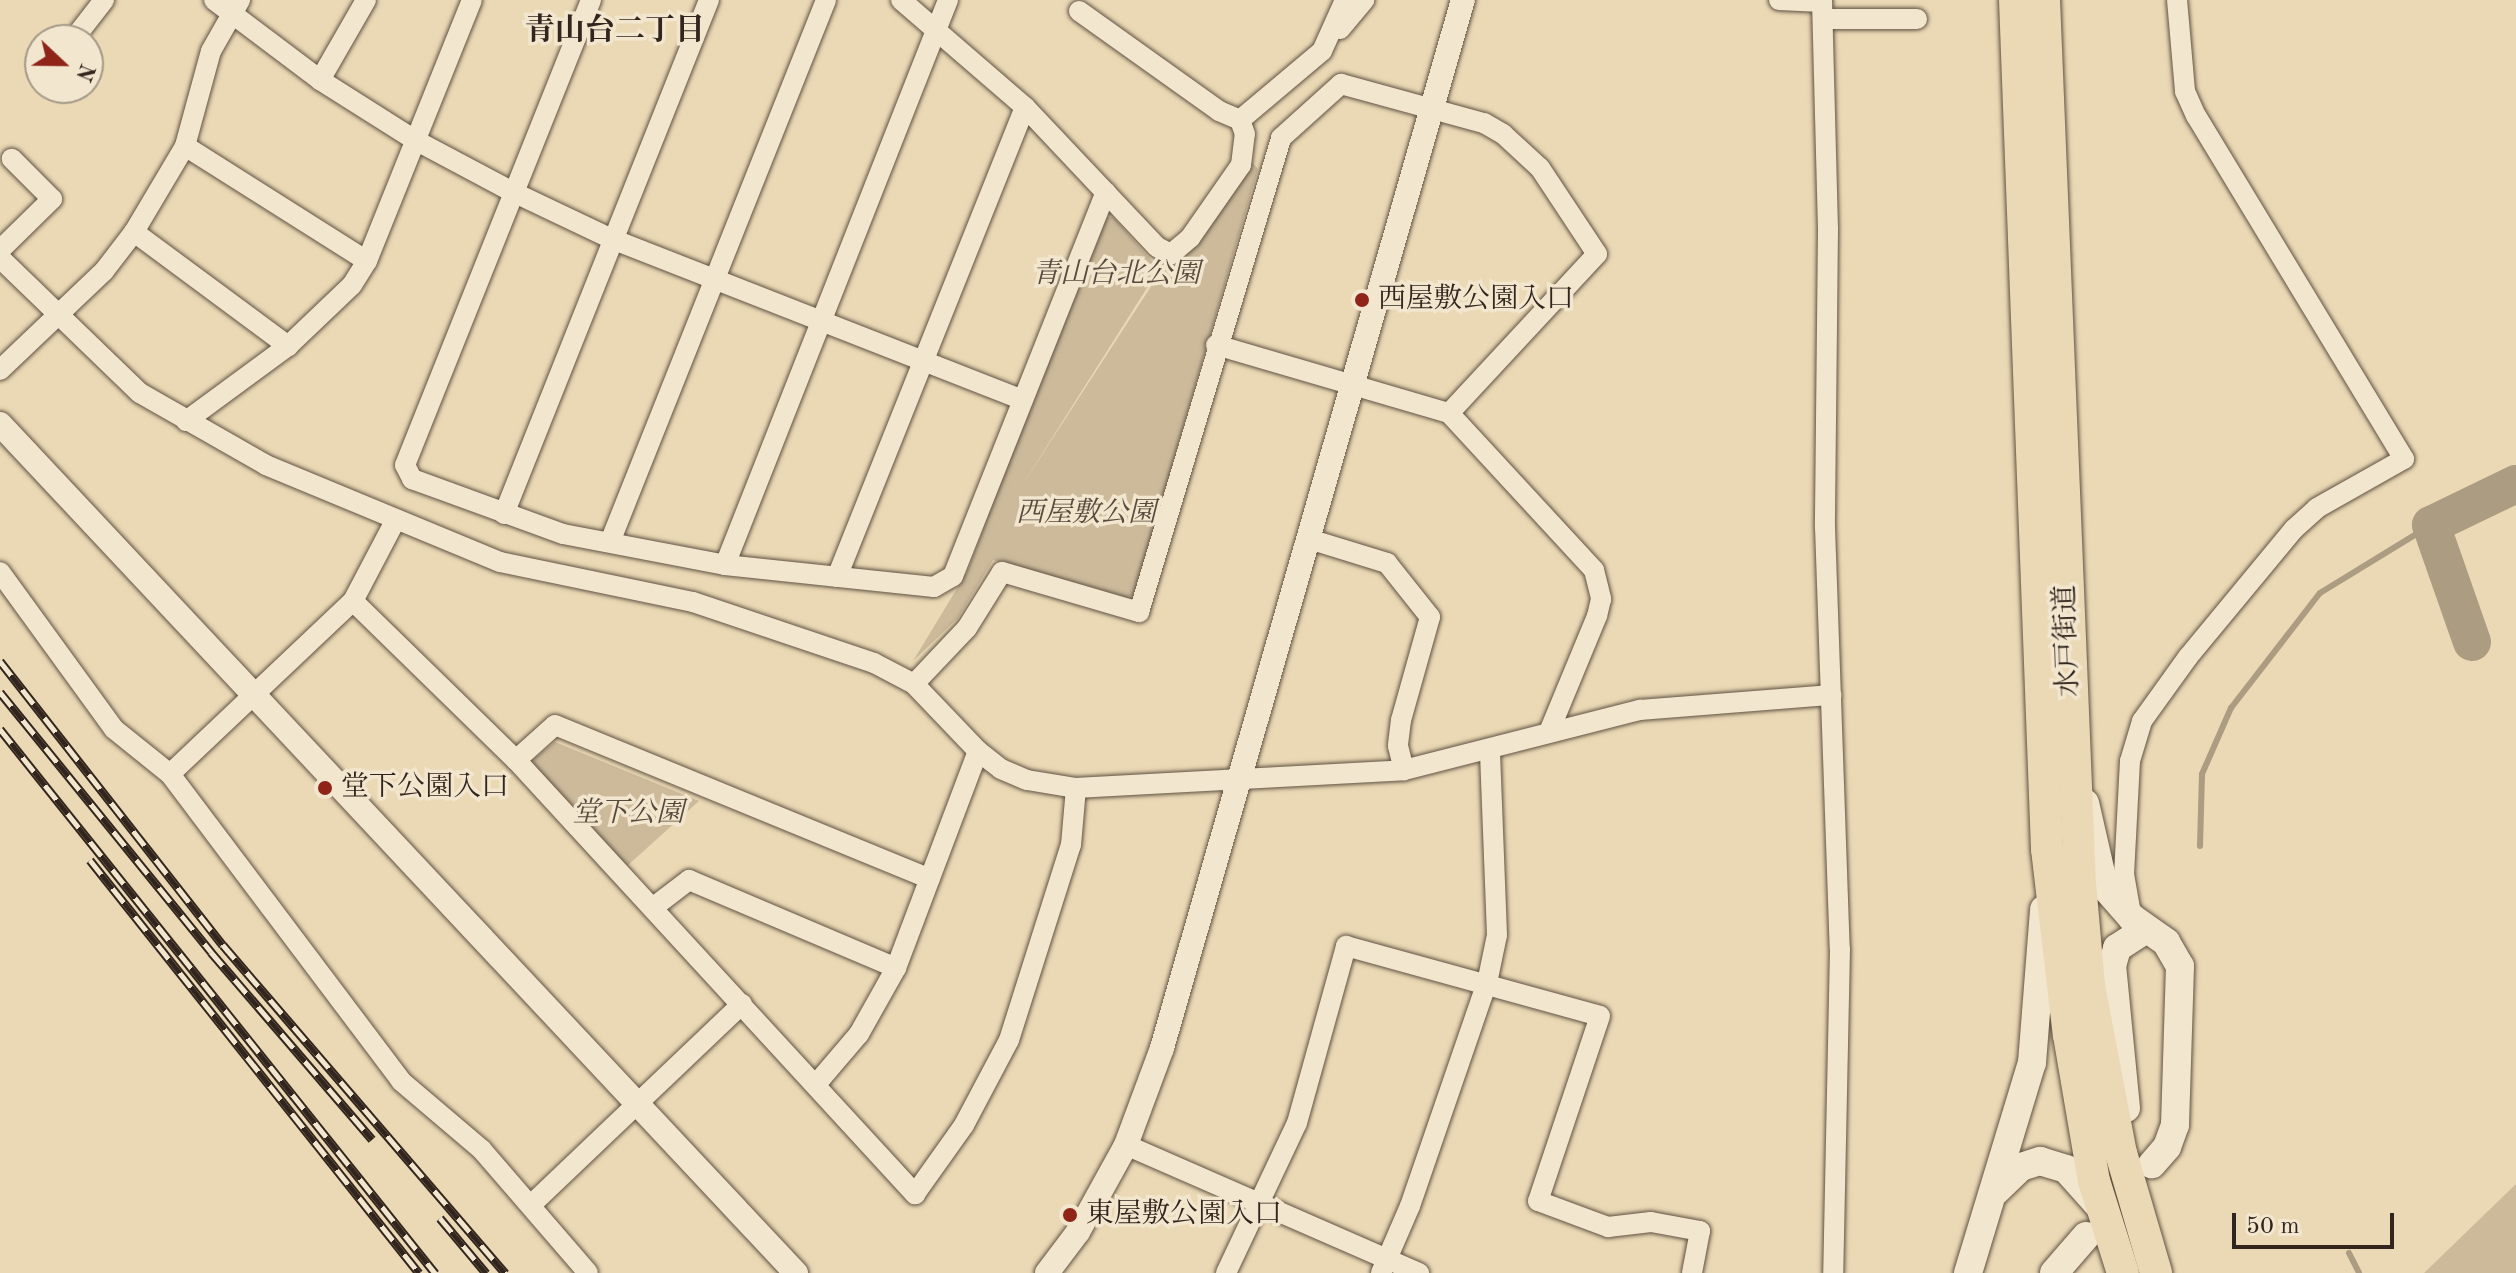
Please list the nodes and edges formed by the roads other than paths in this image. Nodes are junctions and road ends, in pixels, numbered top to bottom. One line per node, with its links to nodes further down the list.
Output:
1 (104, 0): 20 (street)
2 (366, 0): 23 (street)
3 (472, 0): 27 (street)
4 (591, 0): 30 (street)
5 (709, 0): 33 (street)
6 (826, 0): 37 (street)
7 (901, 0): 21 (street)
8 (948, 0): 21 (street)
9 (1345, 0): 22 (street)
10 (1364, 0): 22 (street)
11 (1463, 0): 25 (street)
12 (1779, 0): 17 (street)
13 (2015, 0): 69 (highway, 水戸街道)
14 (2044, 0): 64 (highway, 水戸街道)
15 (2177, 0): 72 (street)
16 (228, 4): 23 (street); 28 (street)
17 (1822, 7): 19 (street); 59 (street)
18 (1079, 11): 26 (street)
19 (1917, 19)
20 (85, 24)
21 (937, 29): 24 (street); 39 (street)
22 (1322, 51): 26 (street)
23 (320, 80): 27 (street)
24 (1025, 107): 31 (street); 42 (street)
25 (1432, 109): 40 (street); 44 (street); 46 (street)
26 (1240, 120): 31 (street)
27 (415, 140): 30 (street); 36 (street)
28 (185, 146): 32 (street); 36 (street)
29 (12, 159): 34 (street)
30 (513, 192): 33 (street); 49 (street)
31 (1106, 192): 45 (street)
32 (134, 232): 38 (street); 41 (street)
33 (612, 239): 37 (street); 49 (street)
34 (0, 250)
35 (0, 258): 38 (street)
36 (367, 261): 41 (street)
37 (715, 278): 39 (street); 52 (street)
38 (56, 316): 43 (street); 47 (street)
39 (821, 318): 42 (street); 53 (street)
40 (1216, 345): 44 (street); 57 (street)
41 (288, 346): 47 (street)
42 (922, 359): 45 (street); 55 (street)
43 (0, 370)
44 (1352, 385): 46 (street); 51 (street)
45 (1023, 400): 55 (street)
46 (1449, 413): 60 (street)
47 (186, 421): 50 (street)
48 (0, 424): 58 (street)
49 (504, 514): 52 (street)
50 (395, 521): 56 (street); 57 (street)
51 (1309, 539): 65 (street); 67 (street)
52 (610, 542): 53 (street)
53 (725, 565): 55 (street)
54 (0, 572): 66 (street)
55 (837, 577)
56 (353, 601): 58 (street); 63 (street)
57 (914, 684): 61 (street)
58 (253, 695): 66 (street); 77 (street)
59 (1831, 695): 60 (street); 93 (street)
60 (1549, 732): 62 (street)
61 (978, 751): 68 (street); 70 (street)
62 (1490, 751): 65 (street); 74 (street)
63 (516, 760): 70 (street); 71 (street)
64 (2072, 769): 72 (main road); 79 (highway, 水戸街道)
65 (1404, 770): 67 (street)
66 (170, 774): 82 (street)
67 (1241, 779): 68 (street); 78 (street)
68 (1076, 788): 76 (street)
69 (2047, 849): 81 (main road); 84 (highway, 水戸街道)
70 (930, 879): 73 (street)
71 (655, 906): 73 (street); 75 (street)
72 (2138, 924): 79 (main road); 80 (main road)
73 (896, 968): 76 (street)
74 (1487, 983): 83 (street); 86 (street); 92 (street)
75 (742, 1004): 76 (street); 77 (street)
76 (818, 1082)
77 (636, 1103): 82 (street); 88 (street)
78 (1126, 1145): 83 (street); 89 (street)
79 (2121, 1153): 85 (highway, 水戸街道)
80 (2152, 1164)
81 (1995, 1191): 84 (main road); 94 (main road)
82 (532, 1204): 87 (street)
83 (1261, 1205): 86 (street); 90 (street)
84 (2094, 1224): 95 (main road); 96 (highway, 水戸街道)
85 (2153, 1264)
86 (1384, 1266): 91 (street)
87 (588, 1273)
88 (796, 1273)
89 (1047, 1273)
90 (1226, 1273)
91 (1419, 1273)
92 (1692, 1273)
93 (1833, 1273)
94 (1968, 1273)
95 (2054, 1273)
96 (2123, 1273)

